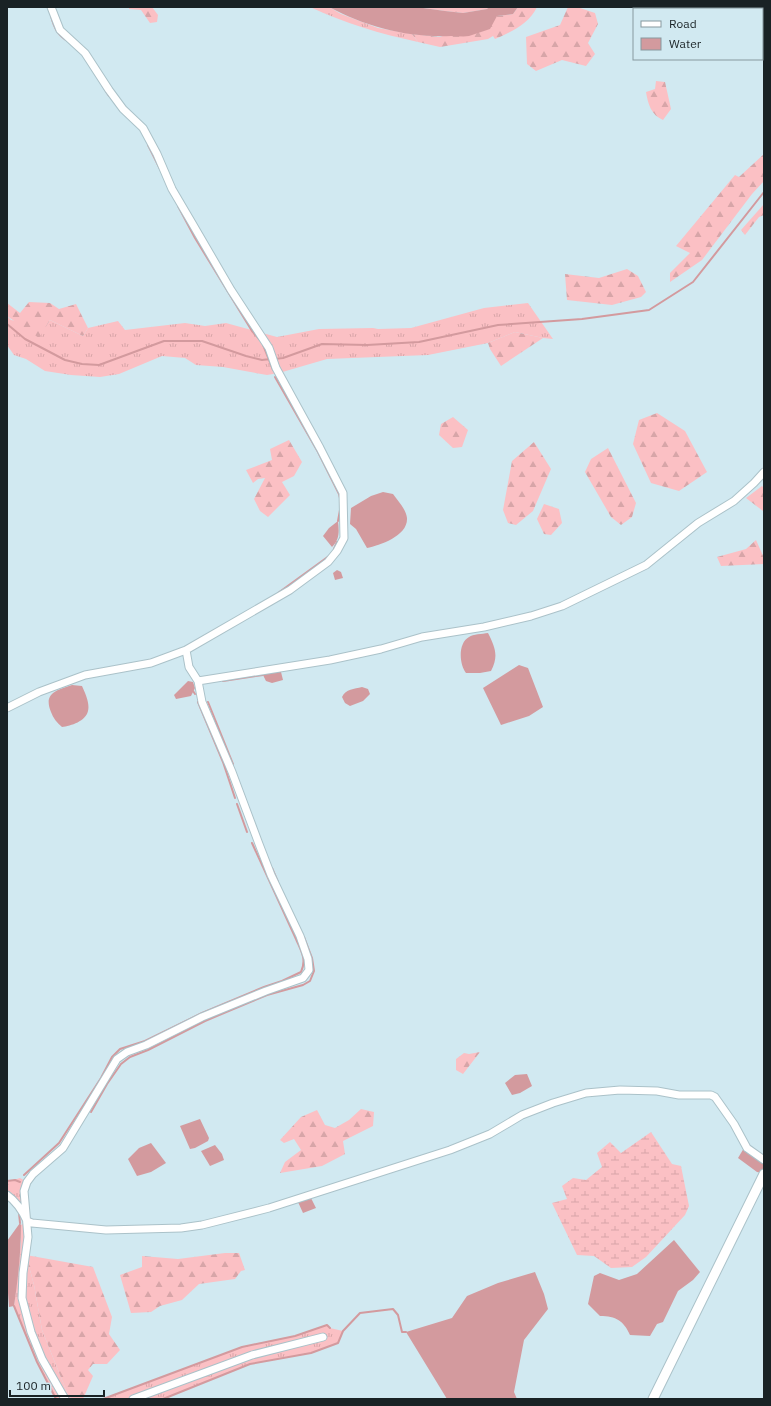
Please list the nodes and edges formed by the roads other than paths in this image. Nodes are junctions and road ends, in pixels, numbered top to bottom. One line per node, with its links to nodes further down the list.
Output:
1 (51, 7): 3 (street)
2 (764, 472): 4 (street)
3 (186, 650): 4 (street); 5 (street)
4 (198, 681): 9 (street)
5 (7, 708)
6 (764, 1160): 9 (street)
7 (764, 1174): 13 (street)
8 (7, 1195): 9 (street)
9 (27, 1221): 11 (street)
10 (323, 1337): 12 (street)
11 (65, 1399)
12 (133, 1399)
13 (653, 1399)

